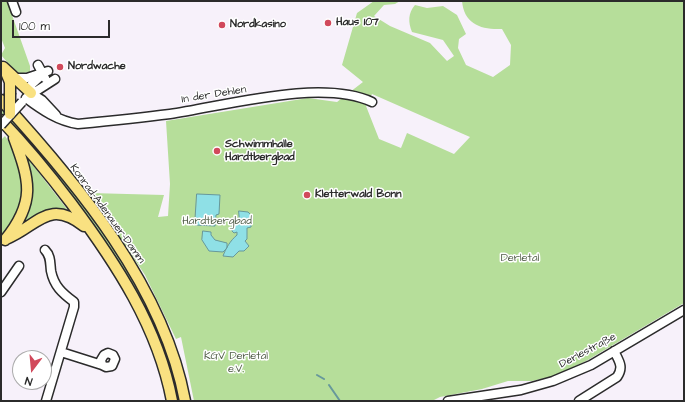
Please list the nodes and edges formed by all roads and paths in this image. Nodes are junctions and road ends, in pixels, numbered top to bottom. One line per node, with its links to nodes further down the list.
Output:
1 (12, 1): 2 (street)
2 (16, 12)
3 (38, 64): 5 (street)
4 (2, 65): 6 (main road)
5 (49, 74): 6 (street); 7 (street); 7 (street); 8 (street)
6 (13, 80): 8 (main road); 11 (main road, bridge)
7 (45, 86): 8 (street)
8 (26, 98): 10 (street, In der Dehlen); 11 (street, bridge)
9 (1, 100): 26 (main road, Konrad-Adenauer-Damm)
10 (372, 102)
11 (10, 114): 13 (street, bridge)
12 (1, 120): 14 (main road, Konrad-Adenauer-Damm)
13 (1, 125)
14 (11, 130): 15 (main road, Konrad-Adenauer-Damm); 16 (main road)
15 (92, 232): 16 (main road); 25 (main road, Konrad-Adenauer-Damm)
16 (3, 240)
17 (45, 250): 22 (street)
18 (19, 266): 19 (street)
19 (1, 292)
20 (684, 310): 21 (street, Derlestraße)
21 (614, 351): 27 (street, Derlestraße); 28 (street)
22 (61, 352): 23 (street); 24 (street)
23 (102, 365)
24 (46, 401)
25 (172, 401)
26 (185, 401)
27 (448, 401)
28 (579, 401)

